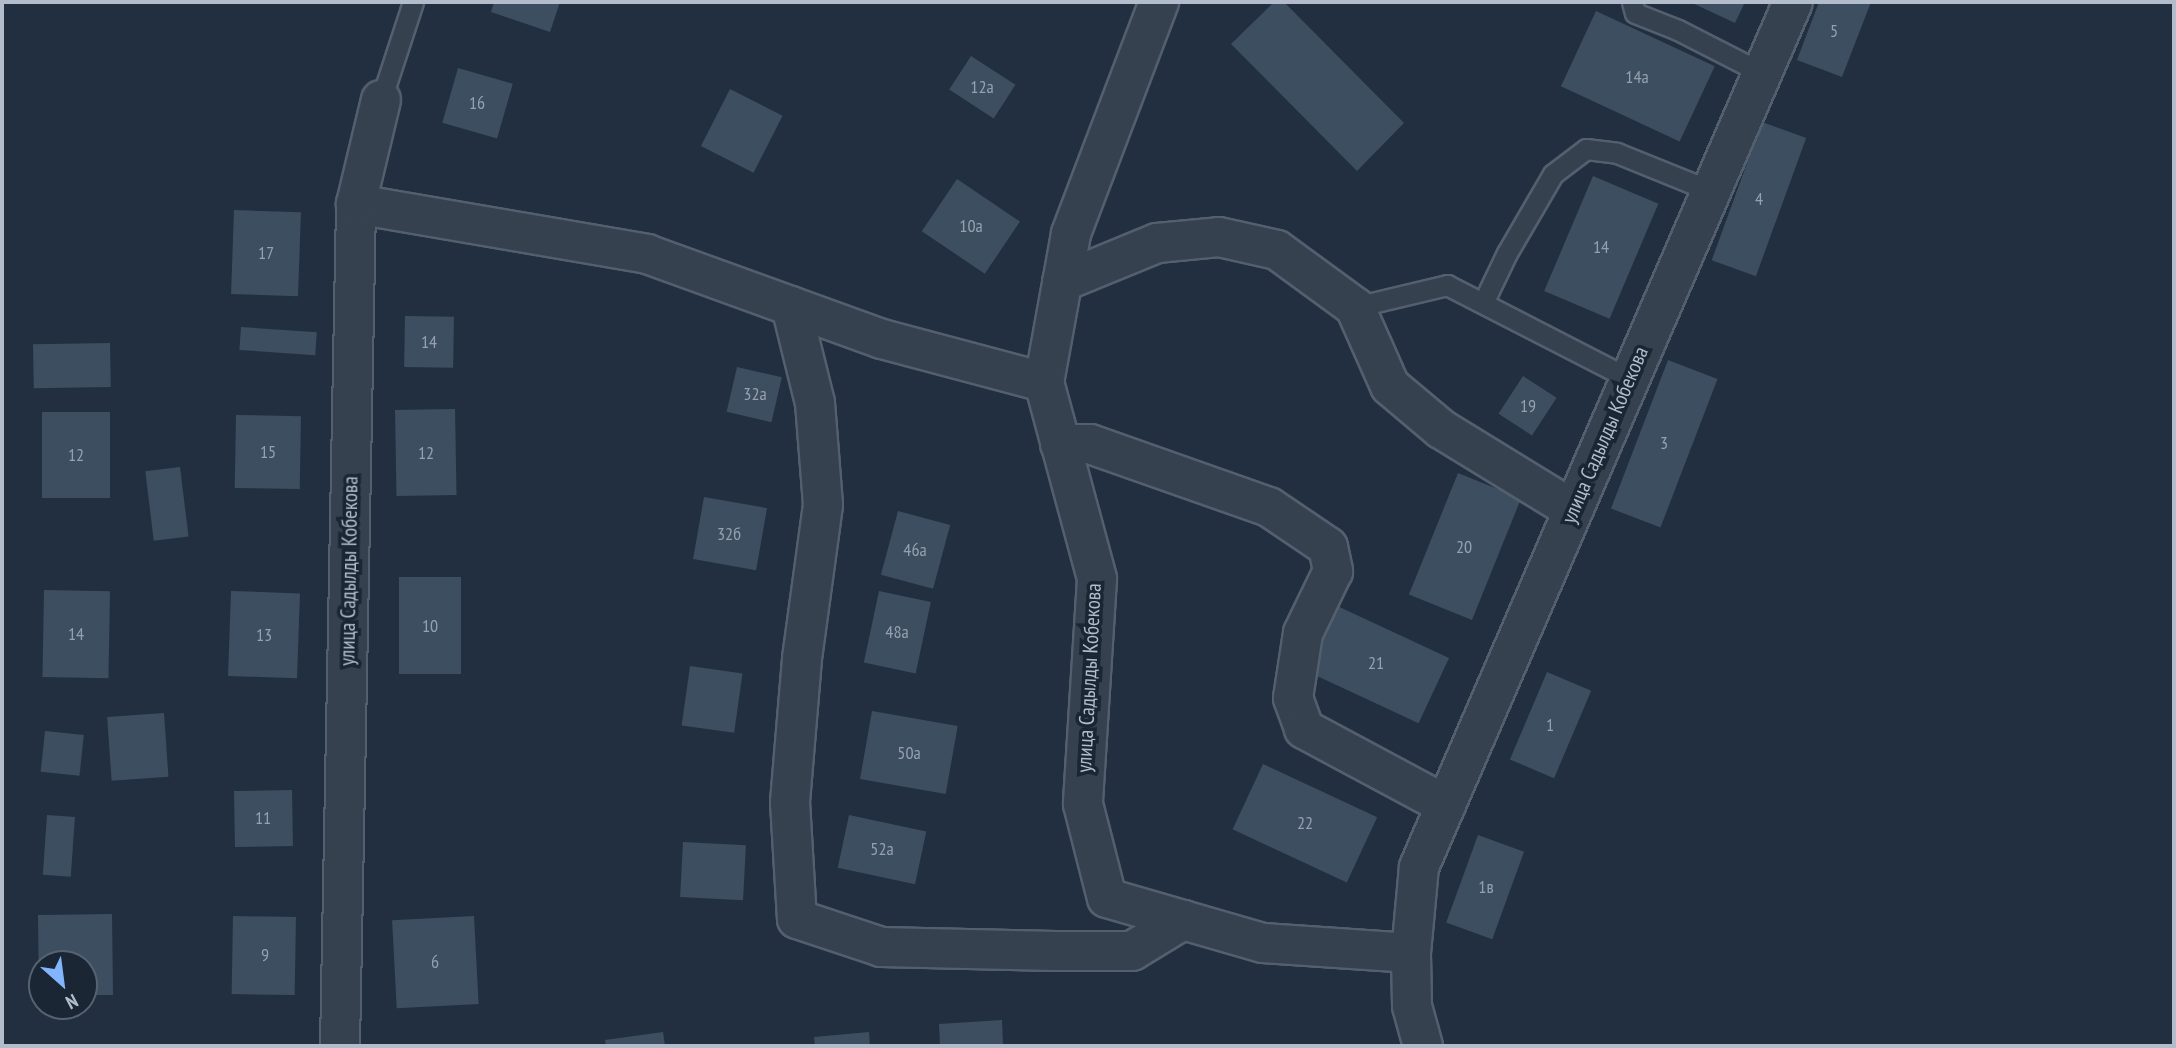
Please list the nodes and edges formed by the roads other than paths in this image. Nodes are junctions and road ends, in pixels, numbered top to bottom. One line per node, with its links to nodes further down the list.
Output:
1 (413, 2): 6 (lane)
2 (1159, 2): 9 (street, улица Садылды Кобекова)
3 (1632, 2): 5 (lane)
4 (1793, 2): 5 (street, улица Садылды Кобекова)
5 (1762, 73): 7 (street, улица Садылды Кобекова)
6 (382, 100): 8 (street, улица Садылды Кобекова)
7 (1711, 191): 10 (lane); 13 (street, улица Садылды Кобекова)
8 (356, 204): 11 (street); 20 (street, улица Садылды Кобекова)
9 (1062, 282): 12 (street); 14 (street, улица Садылды Кобекова)
10 (1483, 303): 12 (lane); 13 (lane)
11 (791, 306): 14 (street); 18 (street)
12 (1355, 307): 16 (street)
13 (1630, 379): 16 (street, улица Садылды Кобекова)
14 (1044, 382): 15 (street, улица Садылды Кобекова)
15 (1060, 444): 17 (street); 18 (street, улица Садылды Кобекова)
16 (1573, 510): 17 (street, улица Садылды Кобекова)
17 (1446, 805): 19 (street, улица Садылды Кобекова)
18 (1183, 920): 19 (street, улица Садылды Кобекова)
19 (1411, 953): 21 (street, улица Садылды Кобекова)
20 (340, 1046)
21 (1423, 1046)

